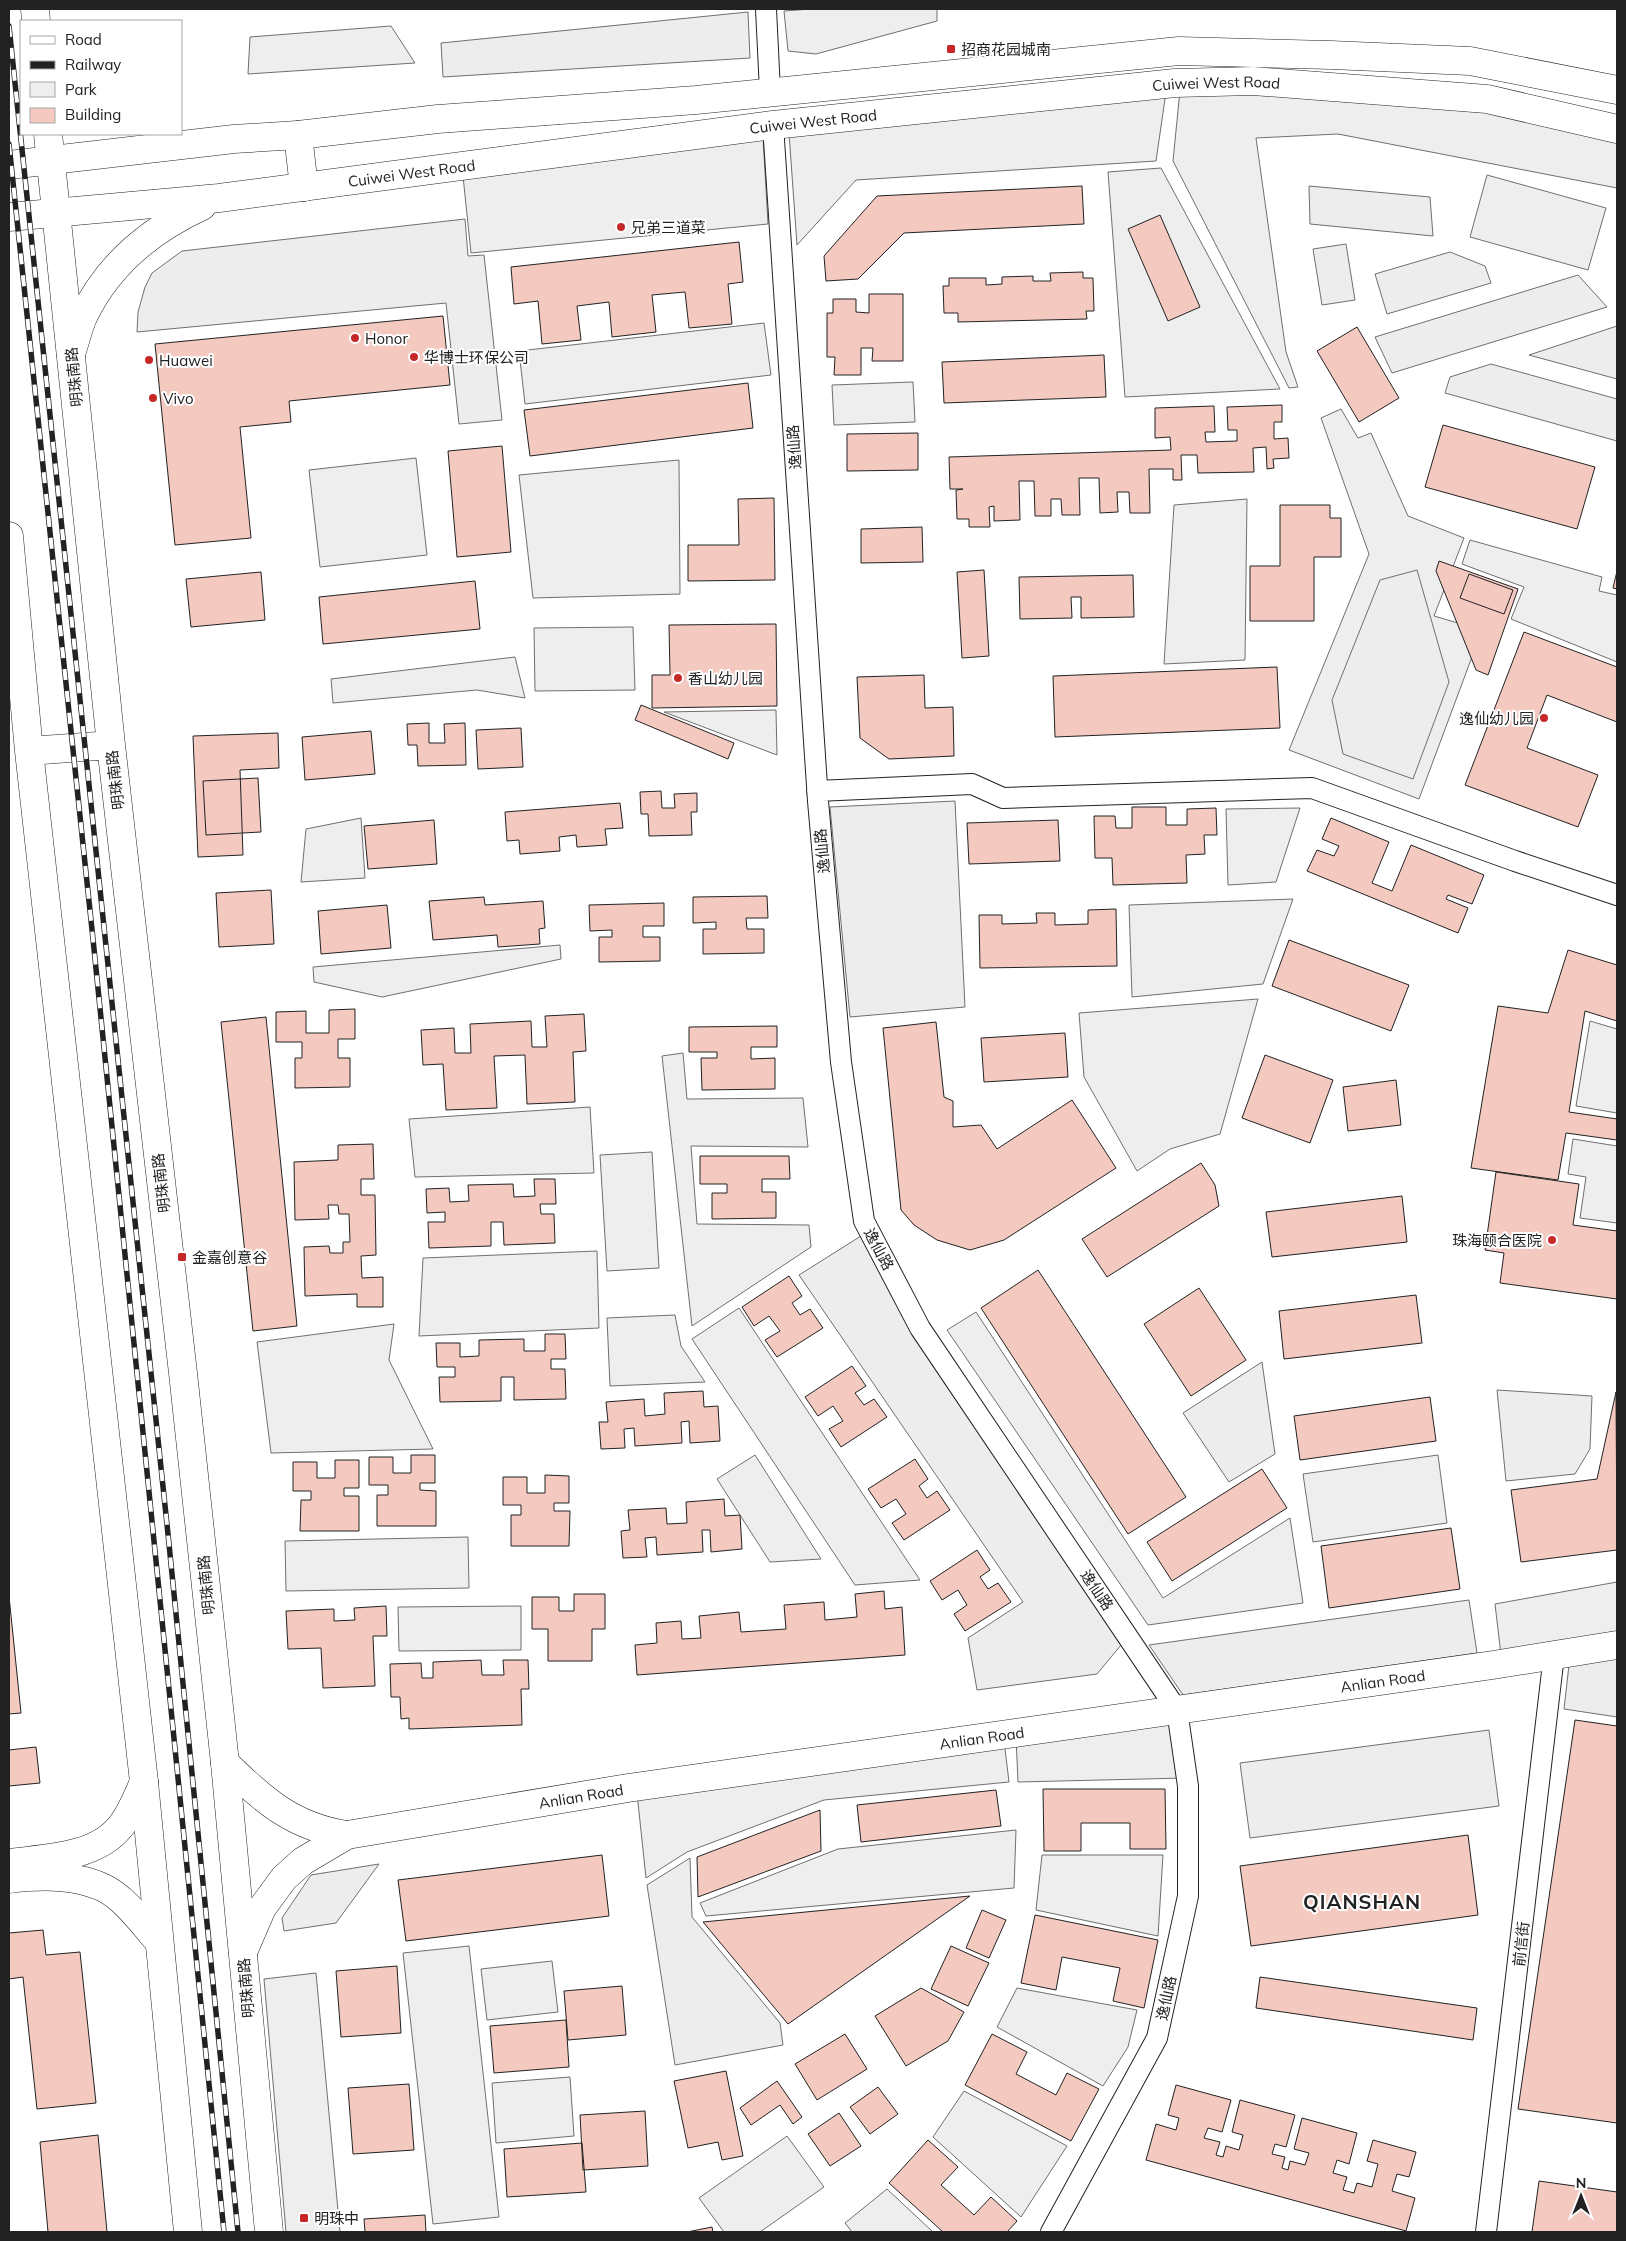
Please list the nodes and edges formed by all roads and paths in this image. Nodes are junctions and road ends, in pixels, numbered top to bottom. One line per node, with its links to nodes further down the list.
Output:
1 (766, 9): 2 (street)
2 (770, 90): 3 (main road, Cuiwei West Road); 8 (main road, Cuiwei West Road)
3 (1617, 90)
4 (773, 125): 5 (main road, Cuiwei West Road); 12 (main road, Cuiwei West Road); 20 (street, 逸仙路)
5 (1617, 129)
6 (182, 132): 9 (main road)
7 (48, 135): 10 (main road, 明珠南路)
8 (298, 135): 9 (main road, Cuiwei West Road); 12 (main road)
9 (234, 139): 10 (main road, Cuiwei West Road)
10 (51, 160): 11 (main road, Cuiwei West Road); 14 (main road, 明珠南路)
11 (9, 165)
12 (304, 187): 13 (main road, Cuiwei West Road)
13 (219, 198): 14 (main road, Cuiwei West Road); 16 (main road)
14 (57, 213): 15 (main road, Cuiwei West Road); 16 (main road, 明珠南路)
15 (9, 217)
16 (71, 354): 18 (main road, 明珠南路)
17 (9, 536): 19 (main road)
18 (111, 746): 19 (main road); 25 (main road, 明珠南路)
19 (29, 751): 26 (main road)
20 (817, 791): 21 (street); 24 (street, 逸仙路)
21 (1617, 895)
22 (1617, 1645): 23 (main road, Anlian Road)
23 (1554, 1655): 24 (main road, Anlian Road); 35 (street, 前信街)
24 (1177, 1710): 27 (main road, Anlian Road); 34 (street, 逸仙路)
25 (225, 1763): 27 (main road); 31 (main road, 明珠南路)
26 (144, 1782): 28 (main road); 30 (main road)
27 (347, 1835): 31 (main road)
28 (9, 1863)
29 (9, 1879): 30 (main road)
30 (159, 1942): 32 (main road)
31 (243, 1952): 33 (main road, 明珠南路)
32 (188, 2232)
33 (268, 2232)
34 (1052, 2232)
35 (1486, 2232)

